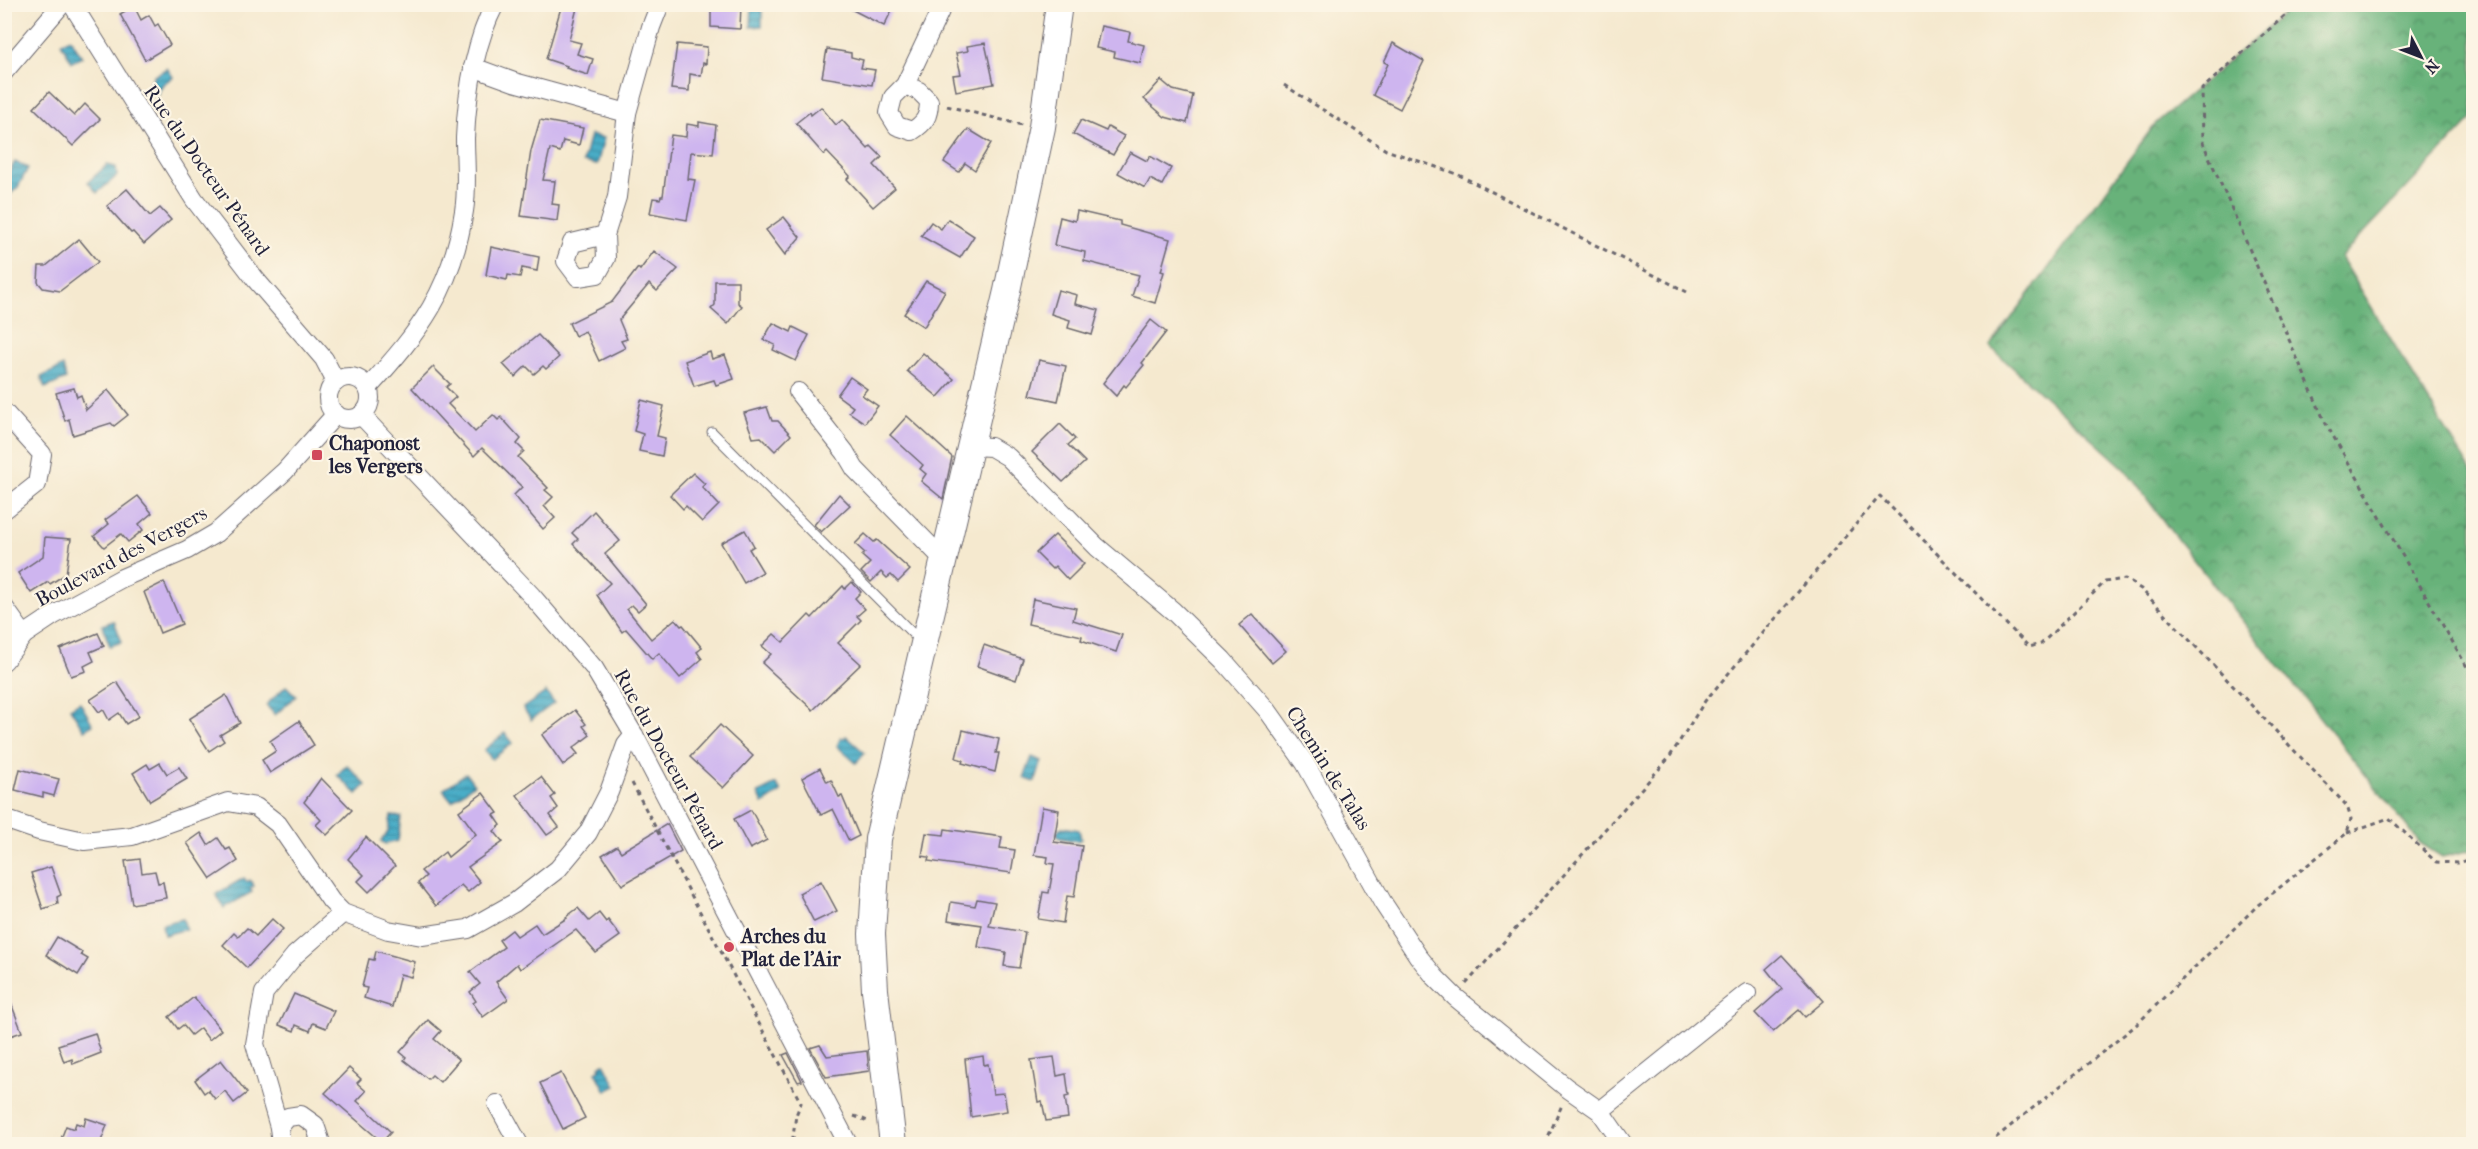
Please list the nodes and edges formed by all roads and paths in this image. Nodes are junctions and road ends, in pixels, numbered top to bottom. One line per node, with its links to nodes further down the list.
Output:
1 (62, 4): 9 (street)
2 (72, 4): 17 (street, Rue du Docteur Pénard)
3 (495, 4): 8 (street)
4 (660, 4): 13 (street)
5 (941, 4): 10 (street)
6 (1059, 4): 24 (main road)
7 (2298, 4): 31 (path)
8 (473, 67): 13 (street); 18 (street)
9 (4, 72)
10 (905, 85): 12 (street); 12 (street)
11 (1284, 85): 16 (path)
12 (929, 101): 14 (path)
13 (627, 113): 15 (street)
14 (1013, 124)
15 (605, 235)
16 (1687, 292)
17 (336, 382): 18 (street); 21 (street)
18 (368, 388): 22 (street)
19 (798, 392): 26 (street)
20 (4, 412): 25 (street)
21 (336, 414): 22 (street); 28 (street, Boulevard des Vergers)
22 (361, 415): 32 (street, Rue du Docteur Pénard)
23 (712, 432): 29 (lane)
24 (971, 446): 26 (main road); 39 (street, Chemin de Talas)
25 (4, 510)
26 (944, 560): 29 (main road)
27 (4, 607): 28 (street)
28 (24, 635): 30 (street, Boulevard des Vergers)
29 (924, 645): 50 (main road)
30 (4, 661)
31 (2474, 679)
32 (633, 735): 33 (street); 49 (street, Rue du Docteur Pénard)
33 (620, 760): 37 (street); 48 (path)
34 (4, 819): 37 (street)
35 (2347, 833): 36 (path); 39 (path); 53 (path)
36 (2474, 858)
37 (343, 913): 45 (street)
38 (1746, 993): 42 (street)
39 (1455, 997): 40 (street, Chemin de Talas)
40 (1567, 1088): 42 (street, Chemin de Talas); 51 (path)
41 (497, 1104): 47 (street)
42 (1600, 1112): 52 (street, Chemin de Talas)
43 (844, 1120): 44 (path)
44 (874, 1124)
45 (280, 1136): 46 (street)
46 (316, 1144)
47 (519, 1144)
48 (792, 1144)
49 (848, 1144)
50 (893, 1144)
51 (1545, 1144)
52 (1623, 1144)
53 (1988, 1144)

